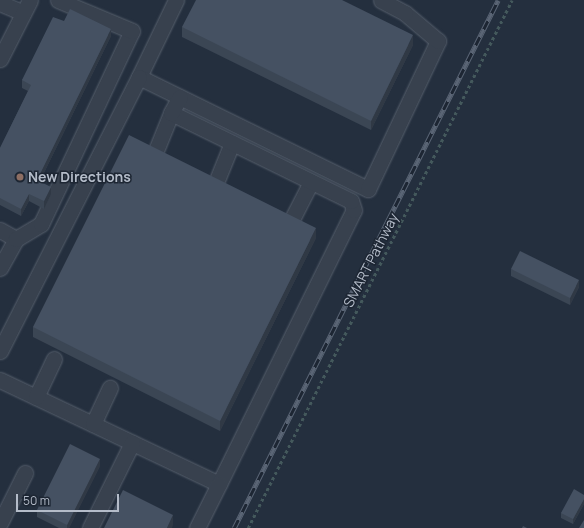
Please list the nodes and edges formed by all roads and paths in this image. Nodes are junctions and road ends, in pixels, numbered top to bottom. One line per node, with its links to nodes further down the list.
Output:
1 (58, 0): 18 (street)
2 (176, 0): 9 (street)
3 (381, 0): 6 (street)
4 (512, 0): 32 (path, SMART Pathway)
5 (0, 3): 7 (street)
6 (405, 6): 10 (street)
7 (26, 7): 8 (street)
8 (0, 59)
9 (139, 77): 10 (street); 20 (street)
10 (180, 97): 11 (street)
11 (171, 114): 12 (street); 13 (street)
12 (232, 143): 14 (street); 15 (street)
13 (157, 148)
14 (217, 180)
15 (311, 182): 16 (street); 28 (street)
16 (291, 221)
17 (0, 230): 18 (street)
18 (16, 239): 19 (street)
19 (0, 268)
20 (0, 351)
21 (54, 359): 24 (street)
22 (0, 380): 24 (street)
23 (110, 388): 25 (street)
24 (36, 397): 25 (street)
25 (93, 424): 26 (street)
26 (132, 443): 28 (street); 30 (street)
27 (25, 474): 29 (street)
28 (219, 484): 31 (street)
29 (0, 523)
30 (90, 528)
31 (197, 528)
32 (248, 528)

